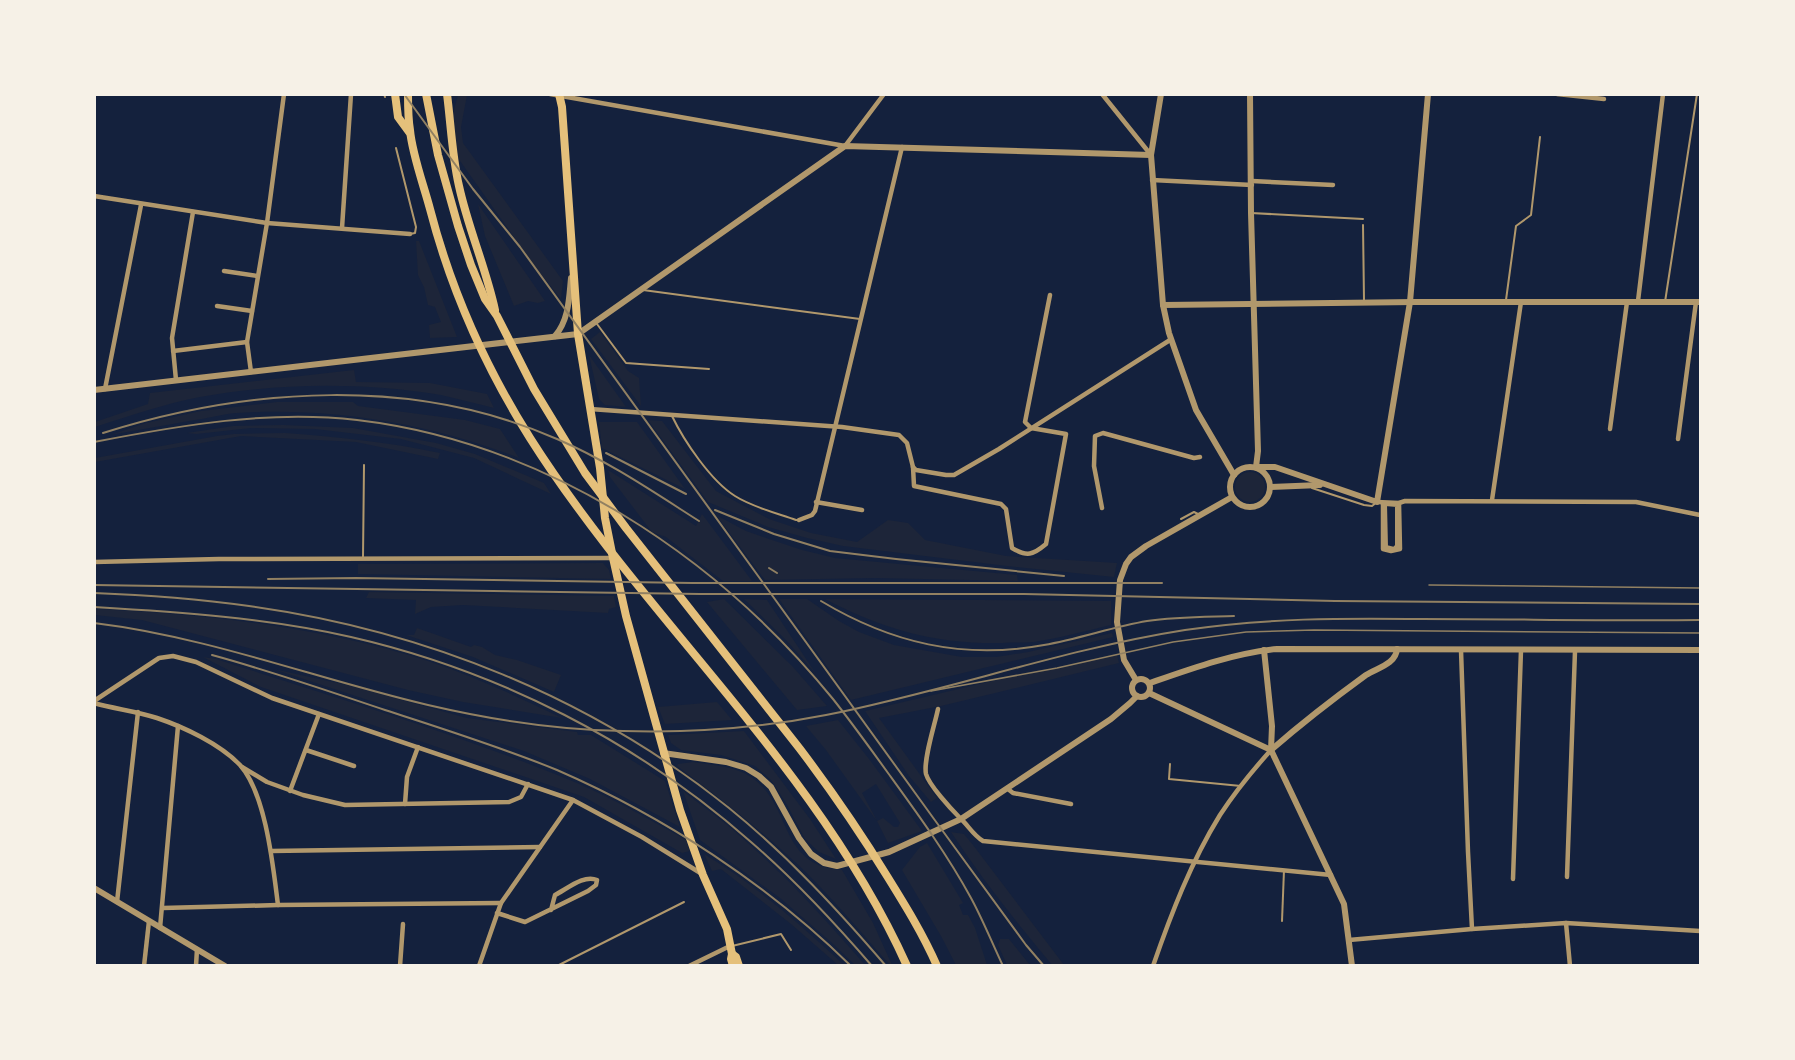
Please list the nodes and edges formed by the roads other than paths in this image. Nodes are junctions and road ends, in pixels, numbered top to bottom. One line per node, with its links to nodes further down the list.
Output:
1 (284, 94): 32 (street)
2 (351, 94): 34 (street)
3 (395, 94): 18 (highway)
4 (408, 94): 18 (highway)
5 (426, 94): 53 (highway)
6 (447, 94): 53 (highway)
7 (550, 94): 16 (street)
8 (884, 94): 20 (street)
9 (1102, 94): 23 (street)
10 (1161, 94): 23 (street)
11 (1250, 94): 25 (street)
12 (1428, 94): 41 (street)
13 (1557, 94): 17 (street)
14 (1663, 94): 44 (street)
15 (1697, 94): 45 (lane)
16 (560, 95): 20 (street); 36 (main road)
17 (1604, 99)
18 (410, 132): 162 (highway)
19 (1540, 137): 48 (lane)
20 (845, 146): 21 (street); 39 (street)
21 (902, 147): 23 (street); 54 (street)
22 (396, 148): 35 (lane)
23 (1151, 155): 24 (street)
24 (1152, 180): 25 (street); 49 (street)
25 (1252, 184): 26 (street); 30 (street)
26 (1333, 185)
27 (94, 196): 28 (street)
28 (141, 205): 29 (street); 64 (street)
29 (193, 212): 32 (street); 60 (street)
30 (1251, 213): 31 (lane); 50 (street)
31 (1363, 219)
32 (267, 223): 34 (street); 38 (street)
33 (1363, 225): 47 (lane)
34 (342, 228): 35 (street)
35 (410, 234)
36 (573, 264): 56 (main road); 57 (street)
37 (224, 271): 38 (street)
38 (257, 276): 52 (street)
39 (640, 290): 54 (lane); 55 (street)
40 (1050, 295): 69 (street)
41 (1410, 302): 47 (street); 48 (street); 83 (street)
42 (1521, 302): 43 (street); 48 (street); 81 (street)
43 (1627, 302): 44 (street); 70 (street)
44 (1638, 302): 45 (street)
45 (1665, 302): 46 (street)
46 (1698, 302): 71 (street)
47 (1364, 303): 50 (street)
48 (1506, 303)
49 (1163, 304): 50 (street); 58 (street)
50 (1254, 304): 75 (street)
51 (217, 306): 52 (street)
52 (252, 311): 59 (street)
53 (497, 316): 163 (highway)
54 (861, 319): 68 (street)
55 (595, 321): 56 (street); 61 (lane)
56 (578, 334): 57 (street); 66 (main road)
57 (555, 336): 62 (street)
58 (1170, 340): 69 (street); 76 (street)
59 (247, 342): 60 (street); 62 (street)
60 (173, 351): 63 (street)
61 (709, 369)
62 (251, 372): 63 (street)
63 (176, 381): 64 (street)
64 (105, 389): 65 (street)
65 (94, 390)
66 (590, 409): 67 (street); 93 (main road)
67 (672, 416): 68 (street); 90 (lane)
68 (835, 426): 74 (street); 82 (street)
69 (1031, 428): 74 (street); 74 (street)
70 (1610, 429)
71 (1678, 439)
72 (1200, 457): 85 (street)
73 (364, 465): 91 (lane)
74 (913, 467)
75 (1257, 467): 76 (street); 77 (street); 79 (street)
76 (1234, 474): 80 (street)
77 (1324, 485): 78 (street); 83 (street)
78 (1306, 486): 79 (street); 83 (lane)
79 (1271, 487): 80 (street)
80 (1232, 497): 87 (street)
81 (1492, 500): 84 (street); 88 (street)
82 (816, 502): 86 (street); 90 (street)
83 (1382, 503): 83 (street); 84 (street); 84 (street)
84 (1399, 503)
85 (1102, 507)
86 (862, 510)
87 (1200, 514): 89 (lane); 100 (street)
88 (1701, 515)
89 (1181, 519)
90 (799, 520)
91 (363, 558): 92 (street); 93 (street)
92 (94, 562)
93 (613, 562): 112 (main road)
94 (1397, 649): 95 (street); 96 (street); 111 (street)
95 (1264, 650): 101 (street); 111 (street)
96 (1461, 650): 97 (street); 147 (street)
97 (1521, 650): 99 (street); 133 (street)
98 (1701, 650): 99 (street)
99 (1575, 651): 132 (street)
100 (1136, 680): 101 (street); 103 (street)
101 (1149, 684): 102 (street)
102 (1149, 693): 103 (street); 111 (street)
103 (1137, 696): 119 (street)
104 (94, 702): 106 (street); 107 (street)
105 (938, 709): 125 (street)
106 (138, 712): 108 (street); 135 (street)
107 (319, 714): 109 (street); 110 (street)
108 (178, 726): 114 (street); 139 (street)
109 (418, 747): 117 (street); 123 (street)
110 (306, 750): 115 (street); 120 (street)
111 (1271, 750): 118 (street); 131 (street)
112 (664, 757): 125 (street); 130 (main road)
113 (1170, 764): 118 (lane)
114 (240, 765): 116 (street); 121 (street)
115 (354, 766)
116 (267, 782): 120 (street); 121 (street)
117 (528, 784): 122 (street); 123 (street)
118 (1241, 786): 128 (street)
119 (1008, 789): 124 (street); 125 (street)
120 (290, 791): 123 (street)
121 (257, 793): 127 (street)
122 (573, 800): 126 (street); 130 (street)
123 (405, 804)
124 (1071, 804)
125 (961, 819): 128 (street)
126 (540, 847): 127 (street); 137 (street)
127 (271, 851): 138 (street)
128 (1196, 862): 129 (street); 164 (street)
129 (1284, 870): 131 (street); 143 (lane)
130 (703, 875): 150 (main road)
131 (1331, 875): 149 (street)
132 (1567, 877)
133 (1513, 879)
134 (94, 888): 135 (street)
135 (117, 902): 142 (street)
136 (684, 902): 158 (lane)
137 (501, 903): 138 (street); 141 (street)
138 (278, 904): 139 (street)
139 (163, 908): 146 (street)
140 (550, 910): 140 (street); 141 (street)
141 (497, 913): 157 (street)
142 (149, 921): 146 (street); 153 (street)
143 (1282, 921)
144 (1566, 923): 147 (street); 148 (street); 166 (street)
145 (403, 924): 156 (street)
146 (160, 928): 151 (street)
147 (1472, 928): 149 (street)
148 (1701, 932)
149 (1349, 940): 165 (street)
150 (730, 947): 152 (lane); 159 (street); 160 (main road); 161 (main road)
151 (197, 949): 154 (street); 155 (street)
152 (792, 950)
153 (144, 966)
154 (196, 966)
155 (225, 966)
156 (400, 966)
157 (479, 966)
158 (557, 966)
159 (689, 966)
160 (733, 966)
161 (739, 966)
162 (907, 966)
163 (937, 966)
164 (1153, 966)
165 (1352, 966)
166 (1570, 966)

